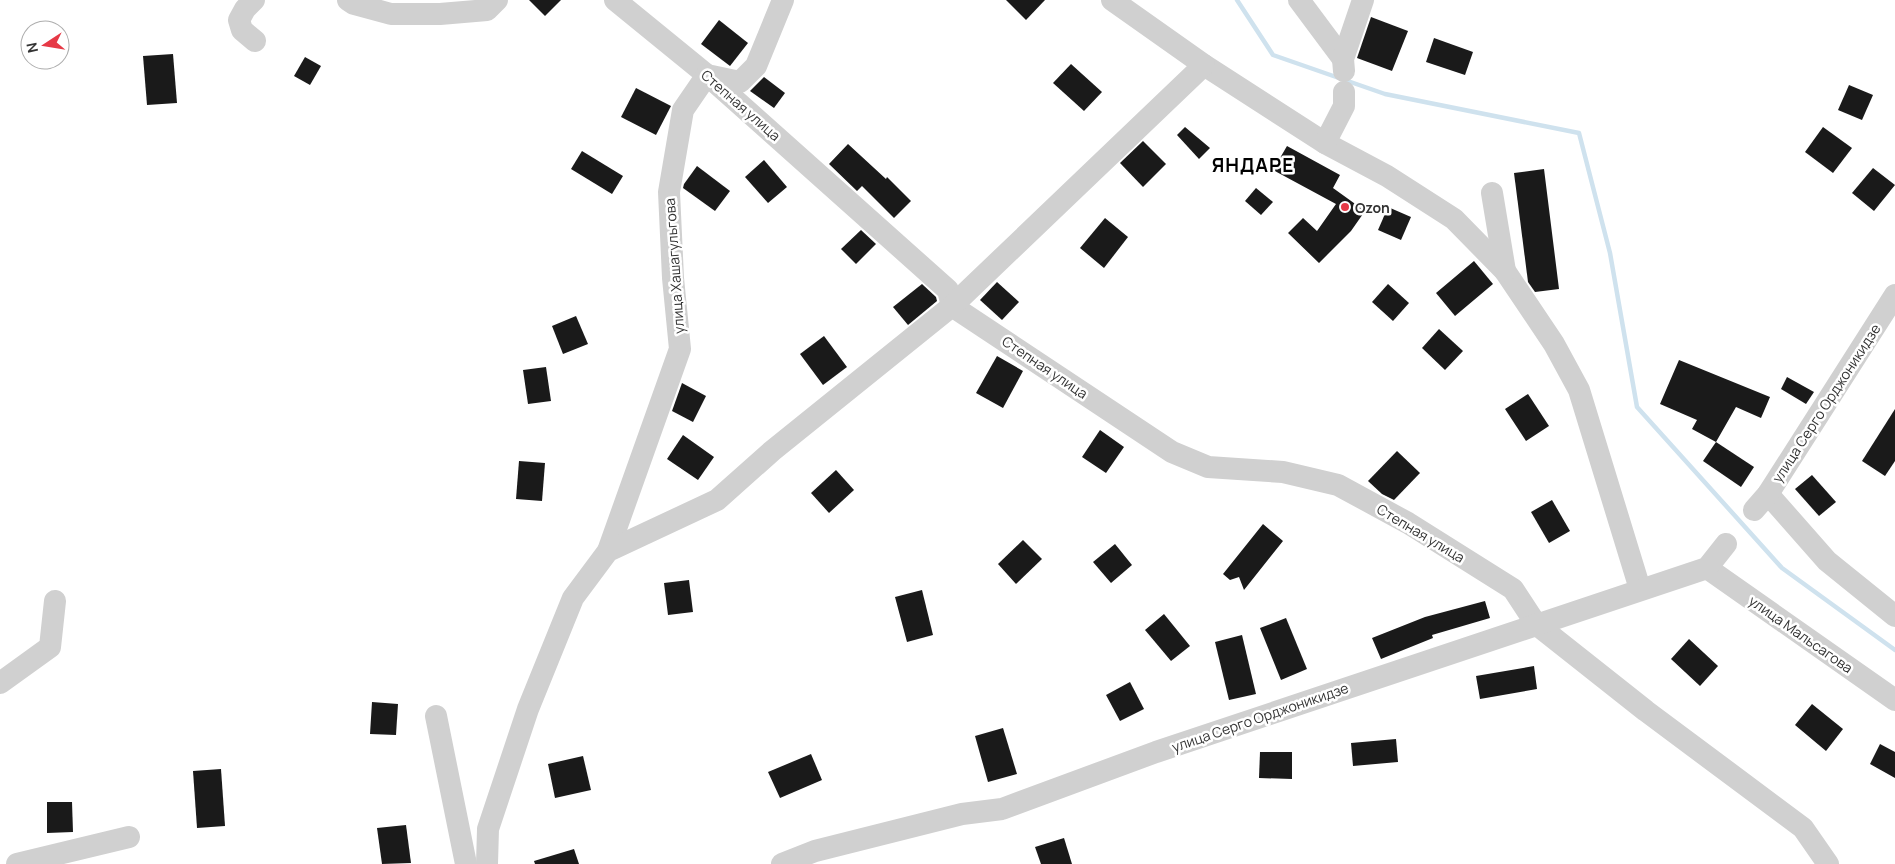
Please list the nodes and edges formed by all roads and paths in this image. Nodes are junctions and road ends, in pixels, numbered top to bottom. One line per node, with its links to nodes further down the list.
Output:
1 (254, 0): 9 (street)
2 (348, 0): 3 (street)
3 (497, 0)
4 (615, 0): 12 (street, Степная улица)
5 (783, 0): 12 (street)
6 (1112, 0): 10 (street)
7 (1299, 0): 11 (street)
8 (1362, 0): 11 (street)
9 (255, 41)
10 (1204, 65): 13 (street); 17 (street)
11 (1344, 74): 13 (street)
12 (707, 75): 17 (street, Степная улица); 19 (street, улица Хашагульгова)
13 (1325, 143): 15 (street)
14 (1492, 193): 15 (street)
15 (1505, 271): 21 (street)
16 (1895, 295): 23 (street, улица Серго Орджоникидзе)
17 (952, 306): 19 (street); 24 (street, Степная улица)
18 (1726, 544): 20 (street)
19 (608, 551): 31 (street)
20 (1707, 568): 21 (street, улица Серго Орджоникидзе); 26 (street, улица Мальсагова)
21 (1640, 589): 24 (street, улица Серго Орджоникидзе)
22 (55, 601): 25 (street)
23 (1895, 616)
24 (1536, 624): 32 (street, улица Серго Орджоникидзе); 33 (street, Степная улица)
25 (0, 683)
26 (1895, 700)
27 (436, 716): 30 (street)
28 (129, 837): 29 (street)
29 (18, 864)
30 (466, 864)
31 (487, 864)
32 (782, 864)
33 (1828, 864)

